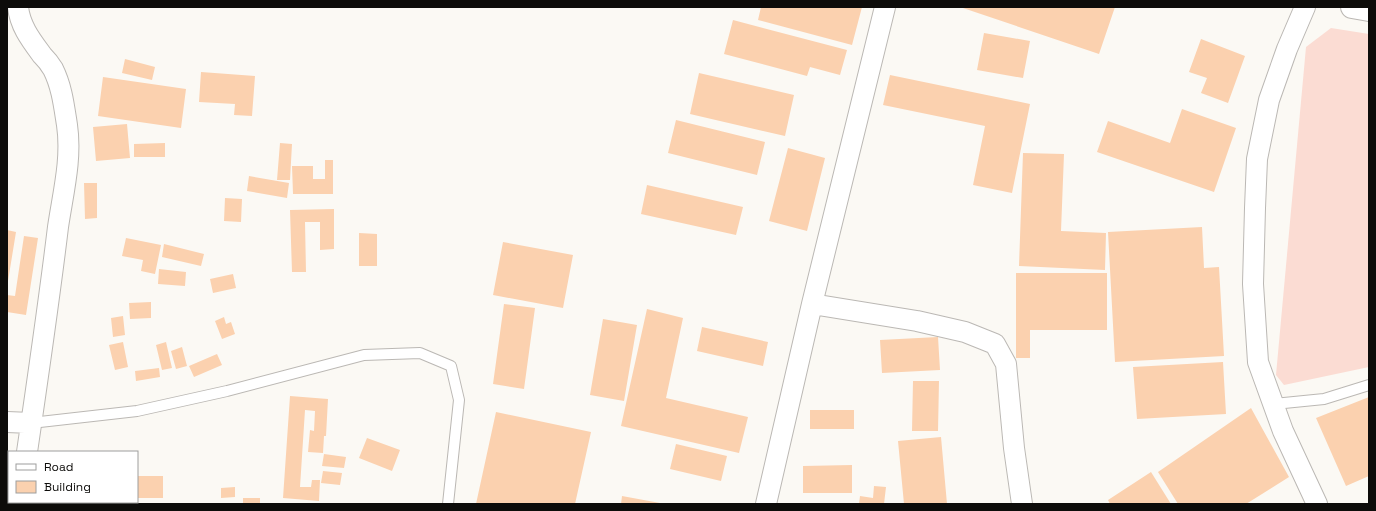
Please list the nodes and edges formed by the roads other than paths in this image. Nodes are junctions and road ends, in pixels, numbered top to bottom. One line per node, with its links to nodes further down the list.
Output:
1 (18, 7): 10 (street)
2 (885, 7): 6 (street)
3 (1305, 7): 8 (street)
4 (1352, 7): 5 (street)
5 (1369, 10)
6 (812, 304): 13 (street); 14 (street)
7 (1369, 385): 8 (lane)
8 (1274, 404): 15 (street)
9 (7, 422): 10 (street)
10 (31, 422): 11 (street); 12 (lane)
11 (27, 451)
12 (448, 504)
13 (766, 504)
14 (1022, 504)
15 (1317, 504)

